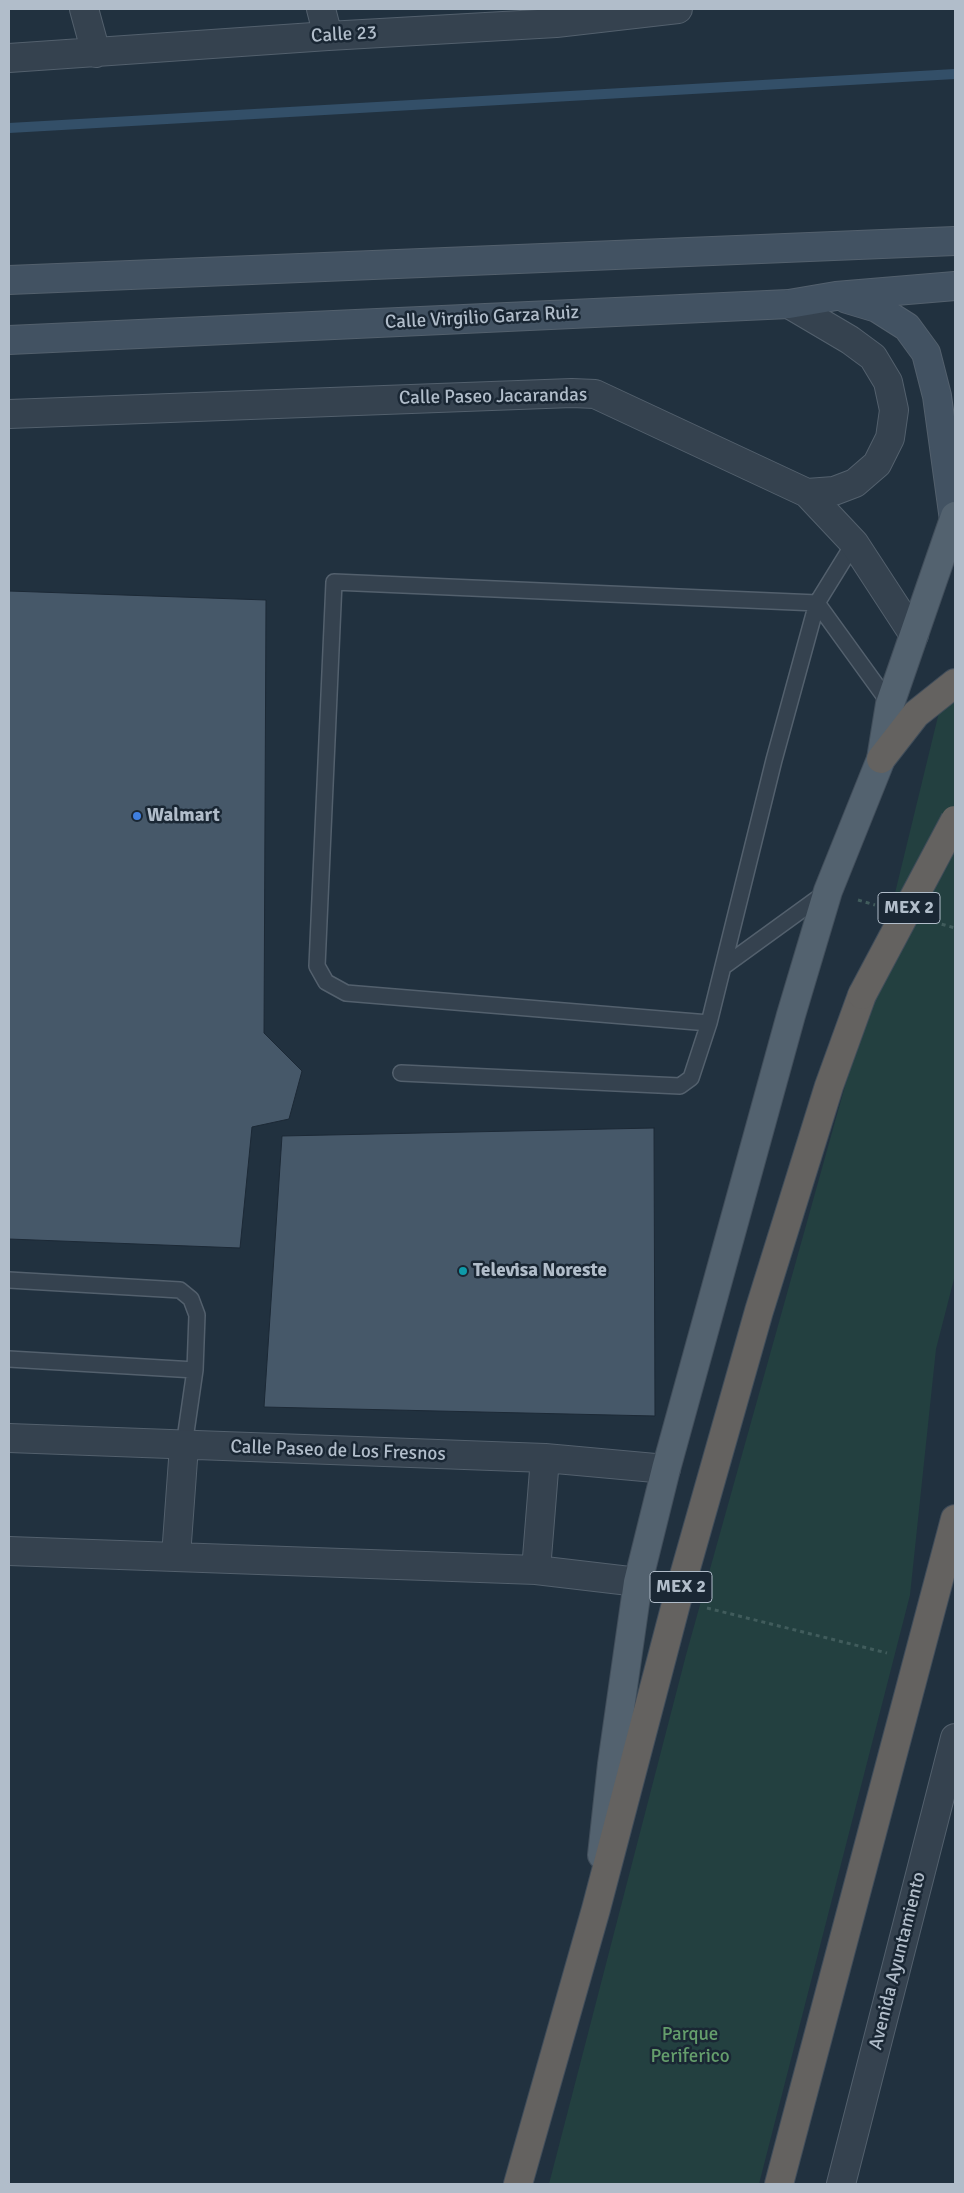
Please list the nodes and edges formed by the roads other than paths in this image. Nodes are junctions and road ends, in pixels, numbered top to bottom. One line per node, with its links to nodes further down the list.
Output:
1 (84, 9): 6 (street)
2 (321, 9): 5 (street)
3 (678, 9): 4 (street, Calle 23)
4 (554, 16): 5 (street, Calle 23)
5 (328, 36): 6 (street, Calle 23)
6 (96, 53): 7 (street, Calle 23)
7 (9, 58)
8 (955, 241): 9 (main road)
9 (9, 280)
10 (955, 286): 11 (main road, Calle Virgilio Garza Ruiz)
11 (836, 296): 12 (main road, Calle Virgilio Garza Ruiz); 16 (main road)
12 (789, 304): 13 (main road, Calle Virgilio Garza Ruiz); 15 (street)
13 (9, 340)
14 (9, 414): 15 (street, Calle Paseo Jacarandas)
15 (807, 493): 17 (street, Calle Paseo Jacarandas)
16 (955, 518): 19 (main road)
17 (854, 544): 18 (lane); 19 (street, Calle Paseo Jacarandas)
18 (817, 603): 21 (lane); 25 (lane); 26 (lane)
19 (914, 635): 21 (main road)
20 (955, 683): 22 (highway)
21 (890, 704): 22 (main road)
22 (881, 759): 24 (main road)
23 (955, 820): 41 (highway, MEX 2, bridge)
24 (828, 891): 25 (lane); 34 (main road)
25 (723, 967): 26 (lane)
26 (709, 1023): 27 (lane)
27 (401, 1073)
28 (9, 1280): 30 (lane)
29 (9, 1359): 30 (lane)
30 (195, 1370): 32 (lane)
31 (9, 1438): 32 (street, Calle Paseo de Los Fresnos)
32 (184, 1446): 33 (street, Calle Paseo de Los Fresnos); 37 (street)
33 (545, 1458): 34 (street, Calle Paseo de Los Fresnos); 38 (street)
34 (666, 1469): 39 (main road)
35 (955, 1519): 43 (highway)
36 (9, 1551): 37 (street)
37 (176, 1556): 38 (street)
38 (536, 1570): 39 (street)
39 (638, 1582): 41 (main road)
40 (955, 1738): 44 (street, Avenida Ayuntamiento)
41 (596, 1909): 42 (highway, MEX 2)
42 (518, 2184)
43 (779, 2184)
44 (841, 2184)

